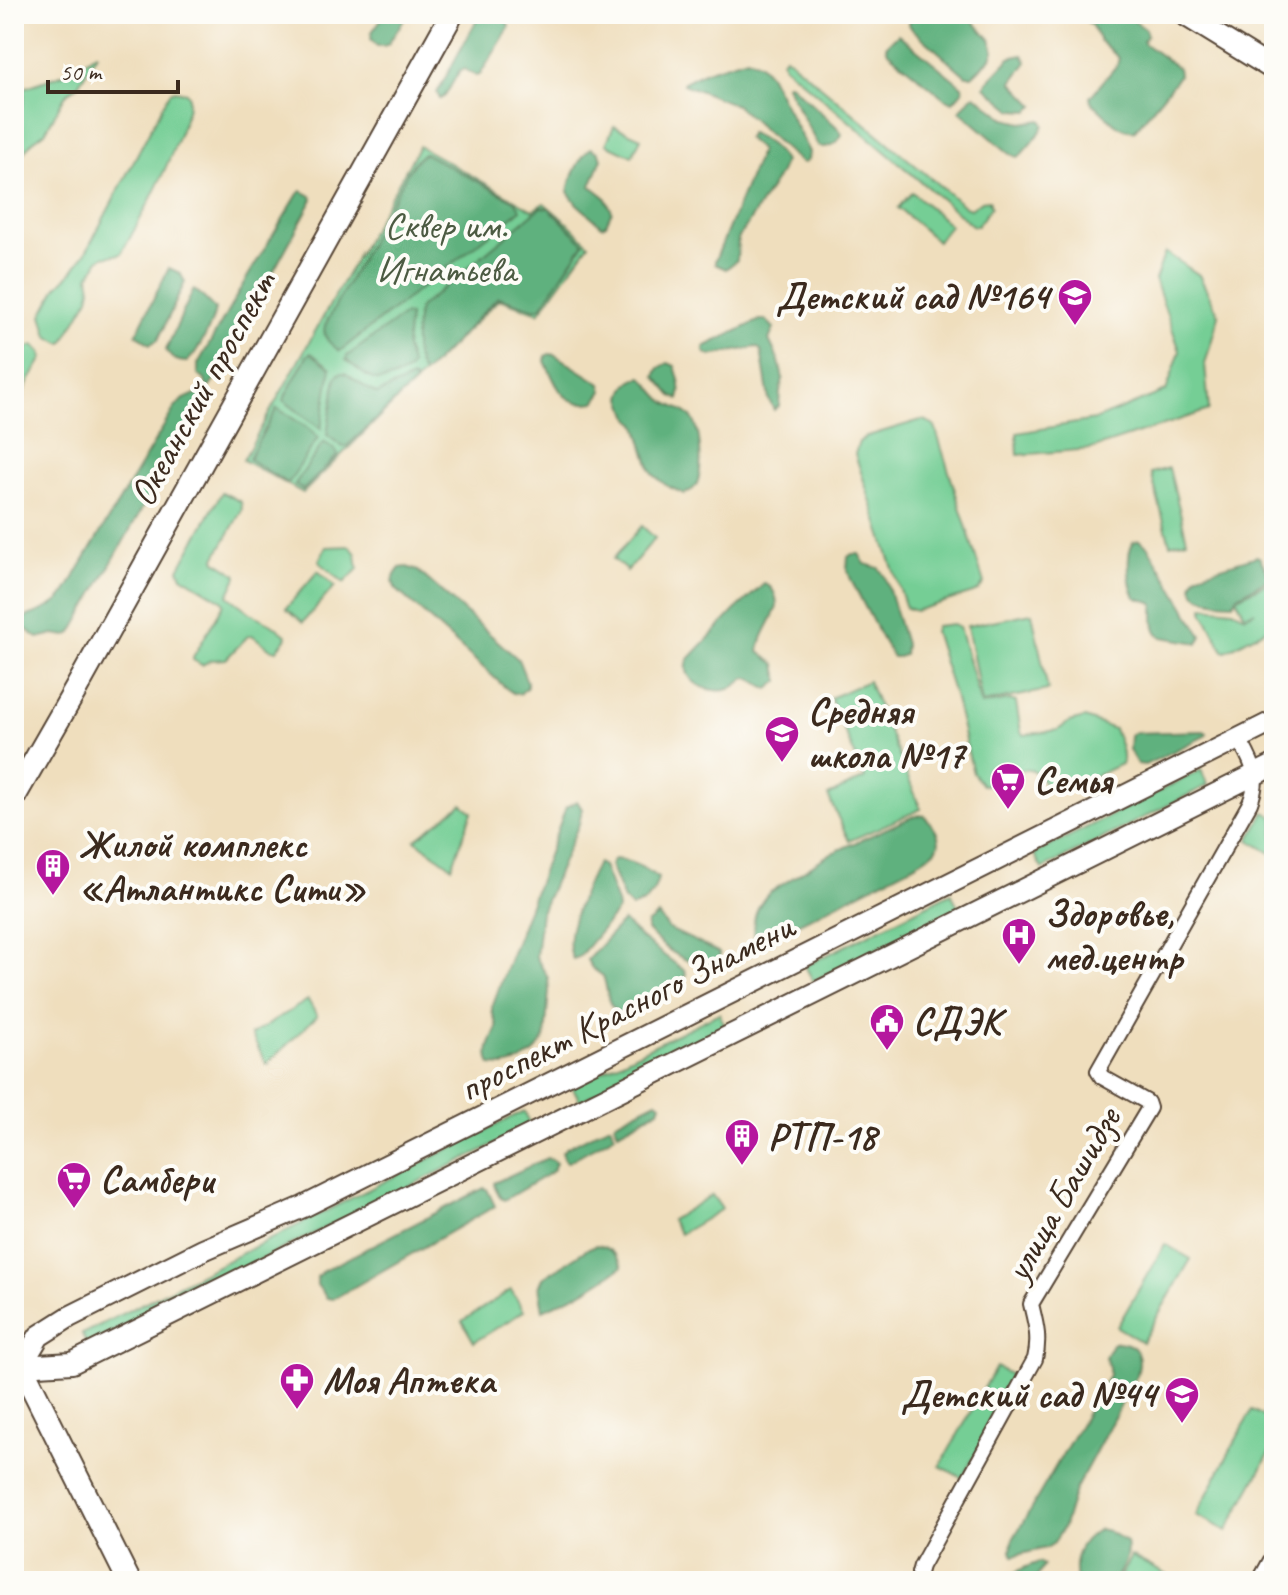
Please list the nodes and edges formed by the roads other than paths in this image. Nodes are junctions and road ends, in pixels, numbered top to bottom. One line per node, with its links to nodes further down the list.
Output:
1 (452, 14): 7 (main road, Океанский проспект)
2 (1183, 14): 3 (main road)
3 (1274, 70)
4 (1274, 721): 5 (main road, проспект Красного Знамени)
5 (1239, 739): 6 (street); 8 (main road, проспект Красного Знамени)
6 (1265, 769): 8 (main road, проспект Красного Знамени); 11 (street, улица Башидзе)
7 (14, 797)
8 (16, 1362): 10 (main road)
9 (1274, 1563): 12 (main road)
10 (129, 1581)
11 (920, 1581)
12 (1264, 1581)

